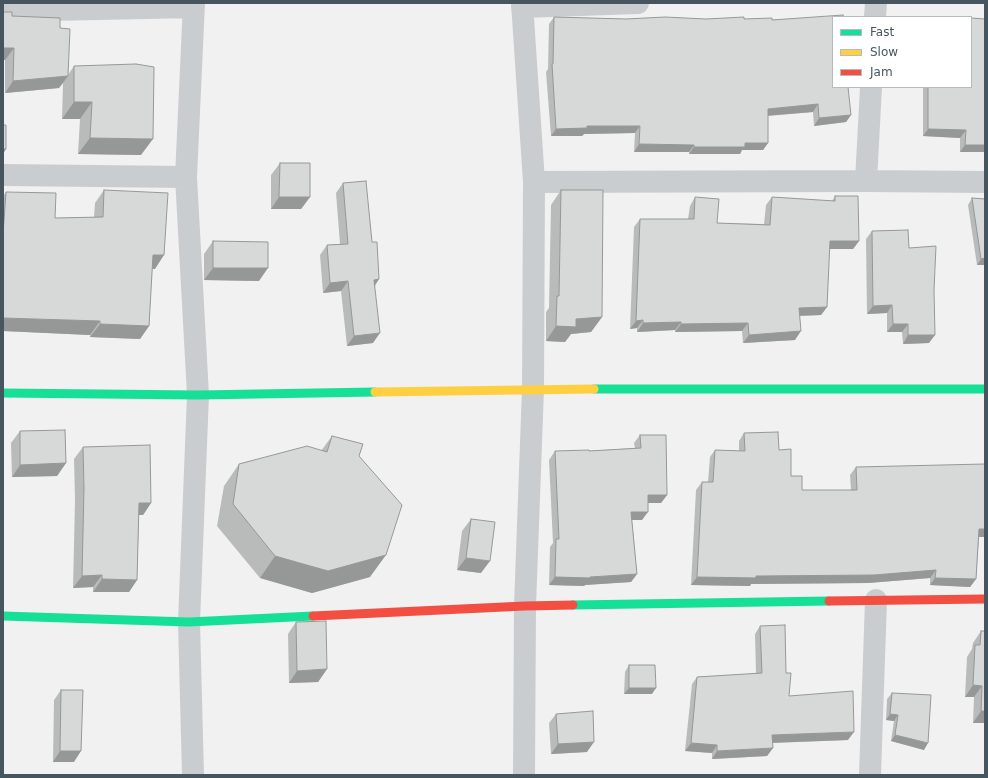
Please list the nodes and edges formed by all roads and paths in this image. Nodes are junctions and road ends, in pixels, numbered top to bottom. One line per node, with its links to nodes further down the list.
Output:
1 (638, 3): 4 (street)
2 (876, 3): 6 (street)
3 (194, 5): 5 (street); 9 (street)
4 (522, 5): 11 (street)
5 (3, 11)
6 (875, 16)
7 (871, 88): 10 (street)
8 (3, 175): 9 (street)
9 (186, 177): 16 (street)
10 (866, 181): 11 (street); 12 (street)
11 (534, 182): 13 (street)
12 (985, 182)
13 (532, 389): 14 (street); 16 (street); 19 (street)
14 (985, 389)
15 (3, 393): 16 (street)
16 (198, 394): 21 (street)
17 (985, 599): 18 (street)
18 (876, 600): 19 (street); 24 (street)
19 (525, 606): 21 (street); 23 (street)
20 (3, 616): 21 (street)
21 (189, 622): 22 (street)
22 (193, 775)
23 (524, 775)
24 (870, 775)

